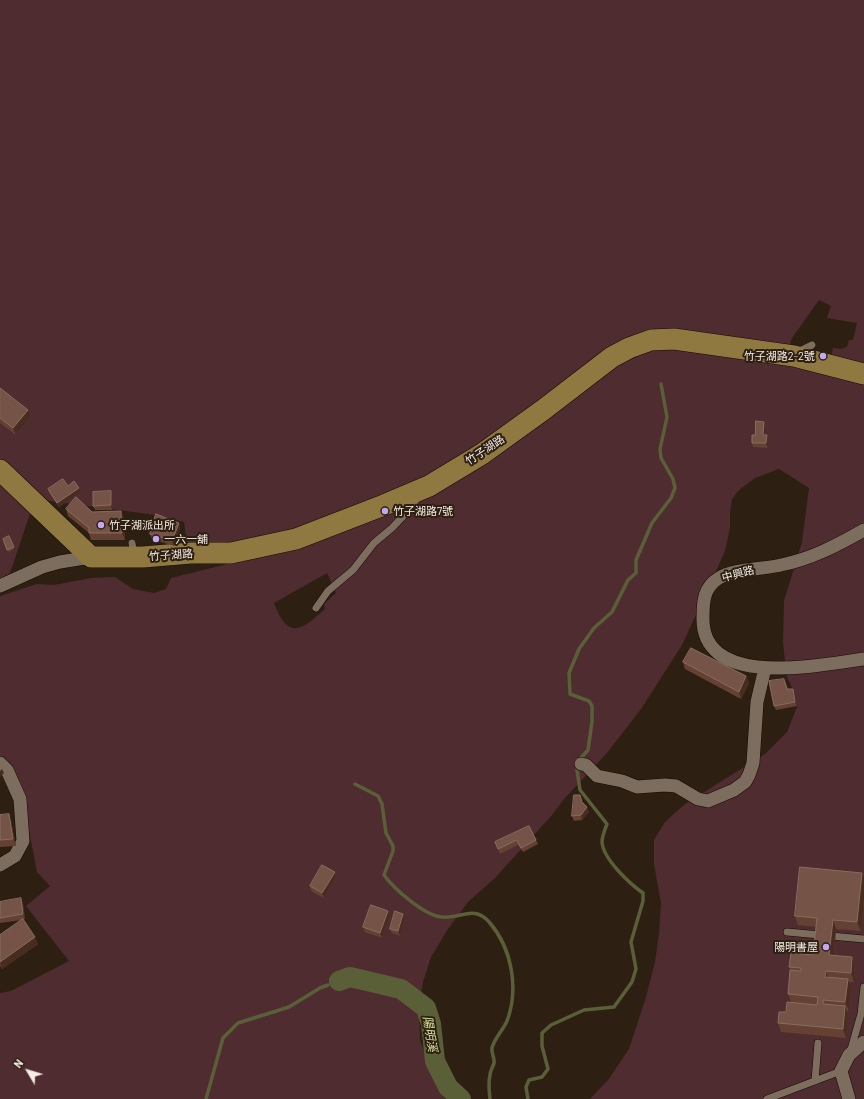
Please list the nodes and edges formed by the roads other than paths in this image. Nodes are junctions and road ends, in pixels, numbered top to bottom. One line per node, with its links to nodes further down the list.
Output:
1 (812, 345): 2 (lane)
2 (794, 356): 3 (main road, 竹子湖路); 5 (main road, 竹子湖路)
3 (864, 374)
4 (0, 470): 7 (main road)
5 (423, 488): 7 (main road, 竹子湖路); 9 (lane)
6 (864, 530): 11 (street, 中興路)
7 (91, 557): 8 (street, 竹子湖路)
8 (0, 586)
9 (316, 608)
10 (864, 659): 11 (street, 中興路)
11 (765, 668): 13 (street)
12 (0, 762): 14 (street)
13 (578, 763)
14 (0, 865)
15 (787, 932): 16 (lane)
16 (864, 939)
17 (864, 988): 20 (lane)
18 (864, 1042): 20 (street)
19 (818, 1043): 22 (lane)
20 (849, 1055): 21 (street)
21 (842, 1071): 22 (lane); 24 (street)
22 (815, 1081): 23 (lane)
23 (766, 1099)
24 (849, 1099)

